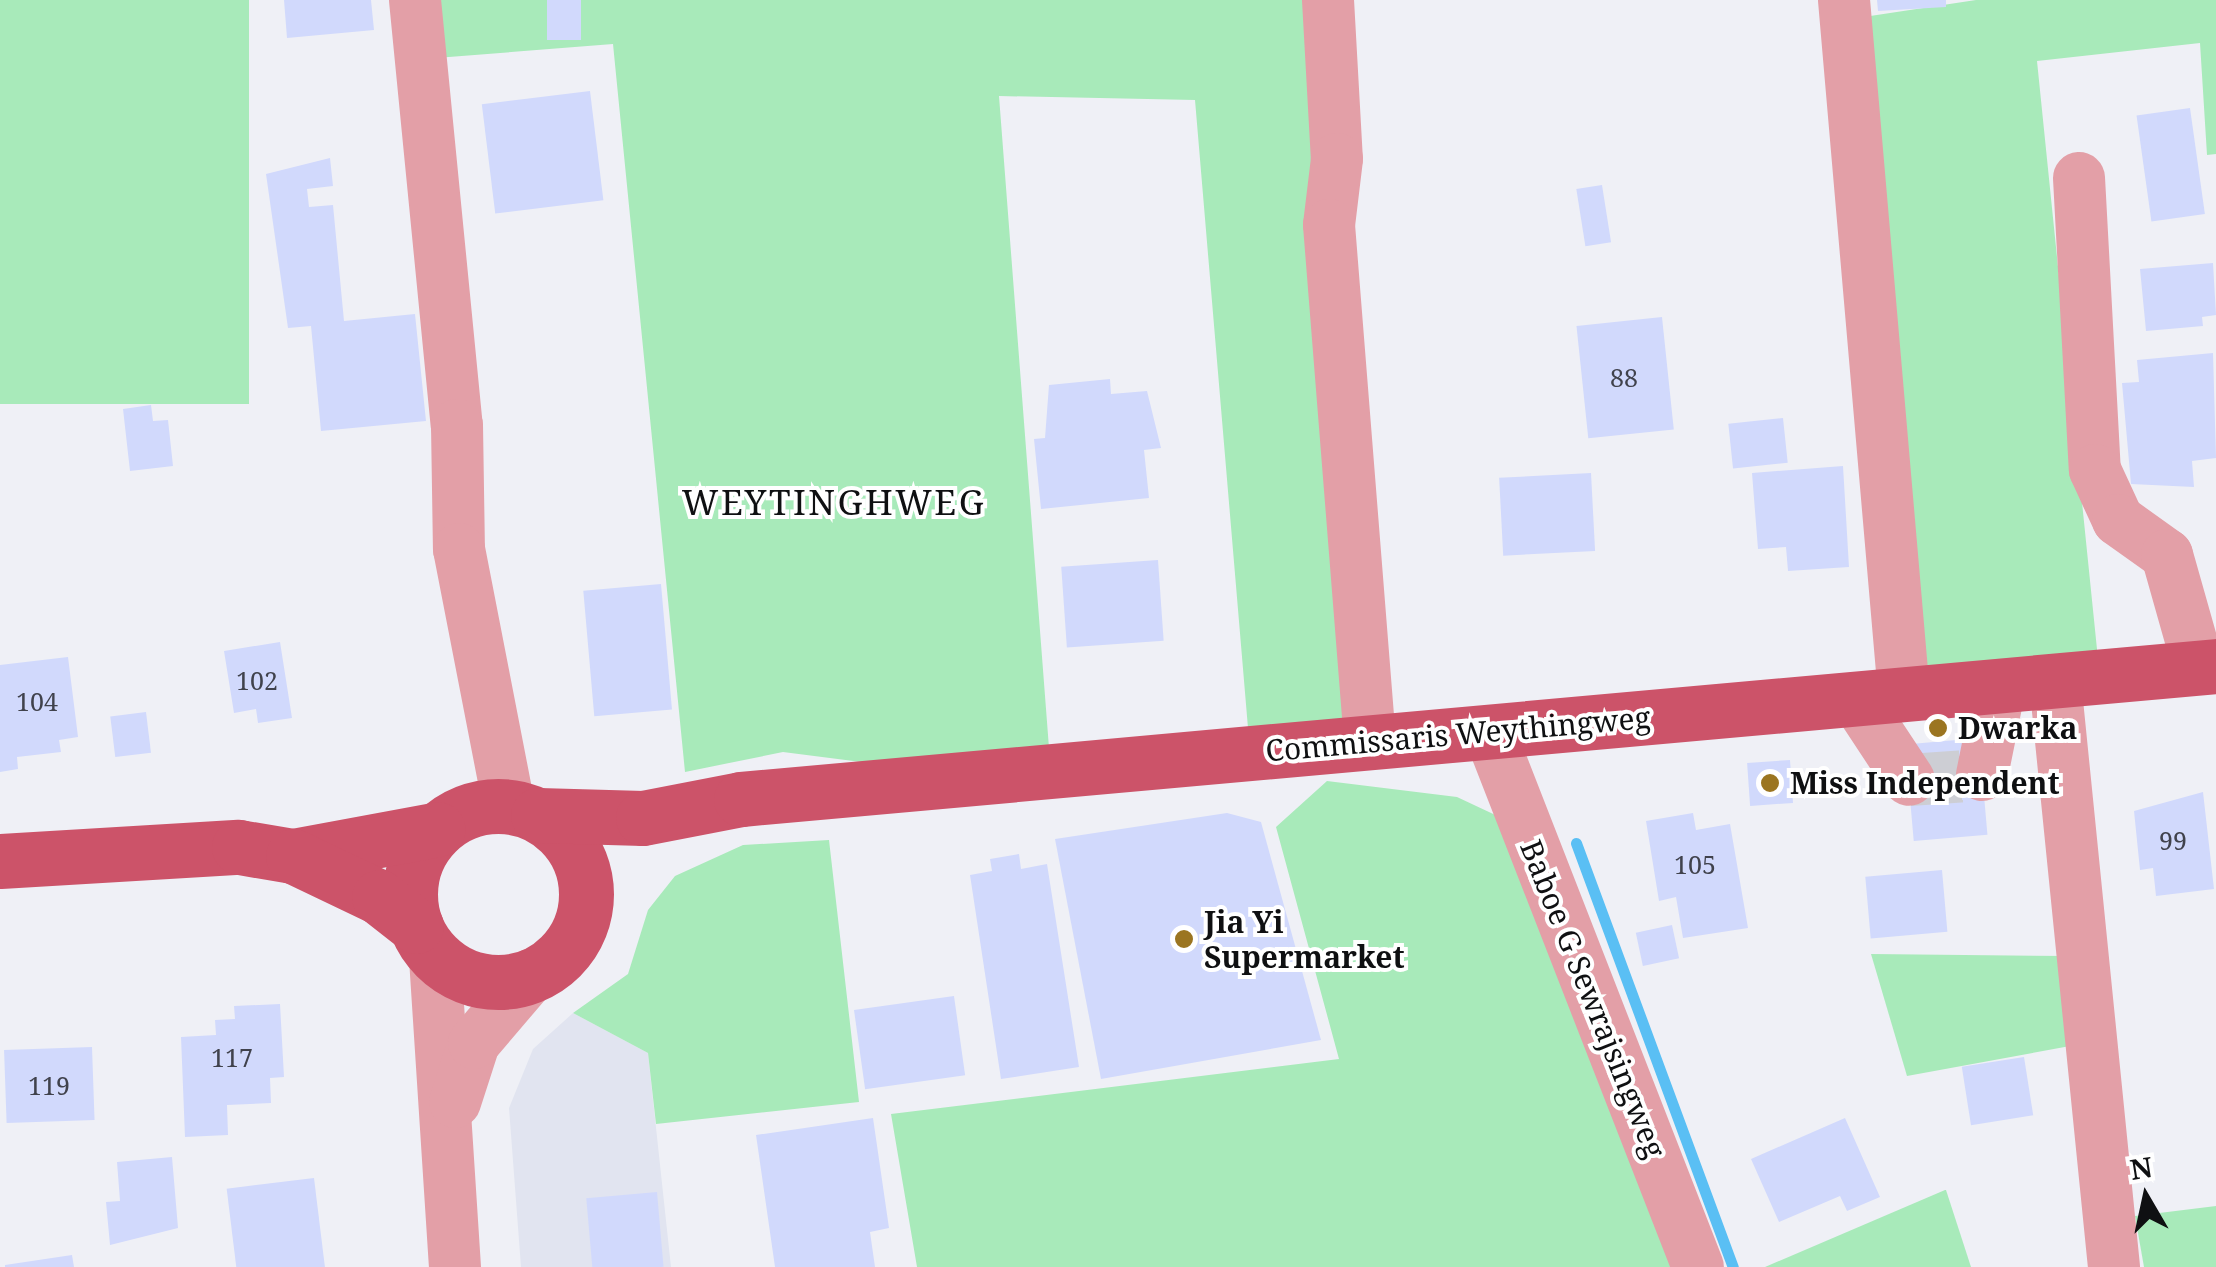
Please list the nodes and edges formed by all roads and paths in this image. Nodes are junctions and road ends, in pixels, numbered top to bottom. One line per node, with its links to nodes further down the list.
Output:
1 (415, 0): 14 (street)
2 (1328, 0): 10 (street)
3 (1844, 0): 8 (street)
4 (2079, 178): 5 (street)
5 (2208, 667): 6 (main road, Commissaris Weythingweg)
6 (2055, 681): 7 (main road, Commissaris Weythingweg); 24 (street)
7 (2000, 686): 8 (main road, Commissaris Weythingweg); 11 (street)
8 (1879, 696): 9 (main road, Commissaris Weythingweg); 12 (street)
9 (1489, 731): 10 (main road, Commissaris Weythingweg); 23 (street, Baboe G Sewrajsingweg)
10 (1370, 742): 13 (main road, Commissaris Weythingweg)
11 (1982, 774)
12 (1908, 780)
13 (700, 805): 14 (main road, Commissaris Weythingweg); 18 (main road, Commissaris Weythingweg)
14 (524, 811): 15 (main road); 18 (main road)
15 (438, 829): 16 (main road); 19 (main road)
16 (293, 856): 17 (main road); 19 (main road)
17 (0, 862)
18 (586, 906): 20 (main road)
19 (425, 942): 20 (main road); 21 (street)
20 (533, 974): 21 (street)
21 (443, 1152): 22 (street)
22 (455, 1267)
23 (1698, 1267)
24 (2114, 1267)

